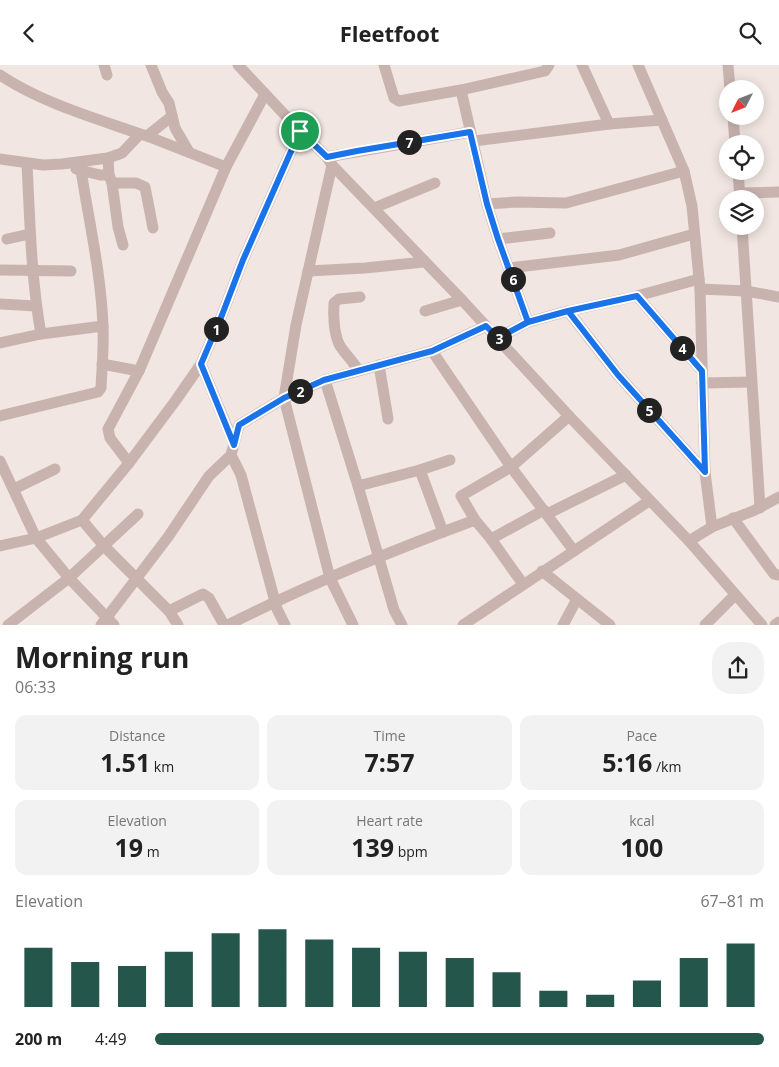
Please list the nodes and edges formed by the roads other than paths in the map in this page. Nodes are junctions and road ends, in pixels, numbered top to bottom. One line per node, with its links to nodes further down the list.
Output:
1 (151, 65): 12 (street)
2 (238, 65): 11 (street)
3 (384, 65): 10 (street)
4 (549, 65): 10 (street)
5 (582, 65): 14 (street)
6 (638, 65): 13 (street)
7 (728, 65): 9 (street)
8 (0, 75): 16 (street)
9 (729, 80)
10 (460, 90): 17 (street)
11 (265, 94): 15 (street); 24 (street)
12 (172, 116): 16 (street); 18 (street)
13 (662, 120): 14 (street); 26 (street)
14 (609, 124): 17 (street)
15 (300, 131): 21 (street); 65 (street)
16 (143, 135): 18 (street); 19 (street)
17 (472, 136): 21 (street); 31 (street)
18 (188, 152): 24 (street)
19 (108, 158): 23 (street); 27 (street)
20 (0, 159): 22 (street)
21 (329, 161): 32 (street); 46 (street)
22 (28, 164): 23 (street); 35 (street)
23 (62, 164): 25 (street)
24 (226, 167): 67 (street)
25 (81, 170): 27 (street); 58 (street)
26 (684, 171): 31 (street); 36 (street)
27 (111, 179): 33 (street); 40 (street)
28 (435, 183): 32 (street)
29 (779, 192): 30 (street)
30 (764, 194)
31 (487, 204): 39 (street)
32 (374, 208): 41 (street)
33 (153, 228)
34 (550, 233): 39 (street)
35 (30, 234): 38 (street); 44 (street)
36 (694, 234): 42 (street); 47 (street)
37 (743, 235): 48 (street)
38 (7, 239)
39 (498, 239): 42 (street)
40 (123, 245)
41 (424, 261): 46 (street); 52 (street)
42 (510, 268): 57 (street)
43 (1, 270): 44 (street)
44 (33, 271): 45 (street); 54 (street)
45 (71, 271)
46 (308, 271): 73 (street)
47 (699, 284): 48 (street); 49 (street); 69 (street)
48 (746, 291): 51 (street); 71 (street)
49 (637, 296): 56 (street); 69 (street)
50 (360, 297): 68 (street)
51 (779, 297)
52 (462, 300): 55 (street); 59 (street)
53 (0, 304): 54 (street)
54 (36, 305): 60 (street)
55 (425, 311)
56 (568, 311): 57 (street); 84 (street)
57 (528, 322): 61 (street)
58 (103, 326): 60 (street); 64 (street)
59 (486, 326): 61 (street); 63 (street)
60 (40, 334): 62 (street)
61 (498, 338): 75 (street)
62 (0, 343)
63 (432, 351): 66 (street); 81 (street)
64 (102, 364): 67 (street); 74 (street)
65 (201, 364): 77 (street); 80 (street)
66 (378, 365): 68 (street); 76 (street)
67 (139, 371): 80 (street)
68 (358, 371): 70 (street)
69 (702, 371): 72 (street)
70 (324, 380): 73 (street); 86 (street)
71 (751, 382): 72 (street); 90 (street)
72 (702, 383): 84 (street)
73 (284, 398): 77 (street); 108 (street)
74 (0, 416)
75 (569, 416): 81 (street); 85 (street)
76 (388, 419)
77 (233, 450): 109 (street); 113 (street)
78 (450, 460): 83 (street)
79 (0, 461): 87 (street)
80 (129, 463): 94 (street)
81 (511, 467): 91 (street); 95 (street)
82 (55, 469): 87 (street)
83 (420, 470): 86 (street); 97 (street)
84 (705, 472): 96 (street)
85 (626, 475): 89 (street); 91 (street)
86 (358, 486): 104 (street)
87 (14, 489): 98 (street)
88 (779, 497): 90 (street)
89 (649, 501): 100 (street); 103 (street)
90 (760, 508): 93 (street)
91 (545, 512): 99 (street); 103 (street)
92 (138, 514): 102 (street)
93 (733, 519): 96 (street); 106 (street)
94 (82, 520): 98 (street); 102 (street)
95 (475, 520): 97 (street); 99 (street)
96 (712, 527): 100 (street)
97 (443, 532): 104 (street)
98 (36, 538): 101 (street); 107 (street)
99 (491, 539): 110 (street)
100 (689, 541): 111 (street)
101 (0, 545)
102 (104, 546): 107 (street); 109 (street)
103 (574, 551): 105 (street)
104 (379, 557): 108 (street); 123 (street)
105 (542, 571): 110 (street); 112 (street)
106 (779, 575)
107 (69, 578): 115 (street); 117 (street)
108 (330, 578): 113 (street); 122 (street)
109 (136, 579): 114 (street); 115 (street)
110 (523, 584): 124 (street)
111 (735, 595): 127 (street); 128 (street)
112 (577, 599): 125 (street); 126 (street)
113 (274, 601): 120 (street); 121 (street)
114 (168, 611): 118 (street); 119 (street)
115 (107, 622)
116 (779, 622): 129 (street)
117 (8, 625)
118 (178, 625)
119 (224, 625)
120 (228, 625)
121 (285, 625)
122 (353, 625)
123 (402, 625)
124 (463, 625)
125 (563, 625)
126 (610, 625)
127 (705, 625)
128 (762, 625)
129 (775, 625)

